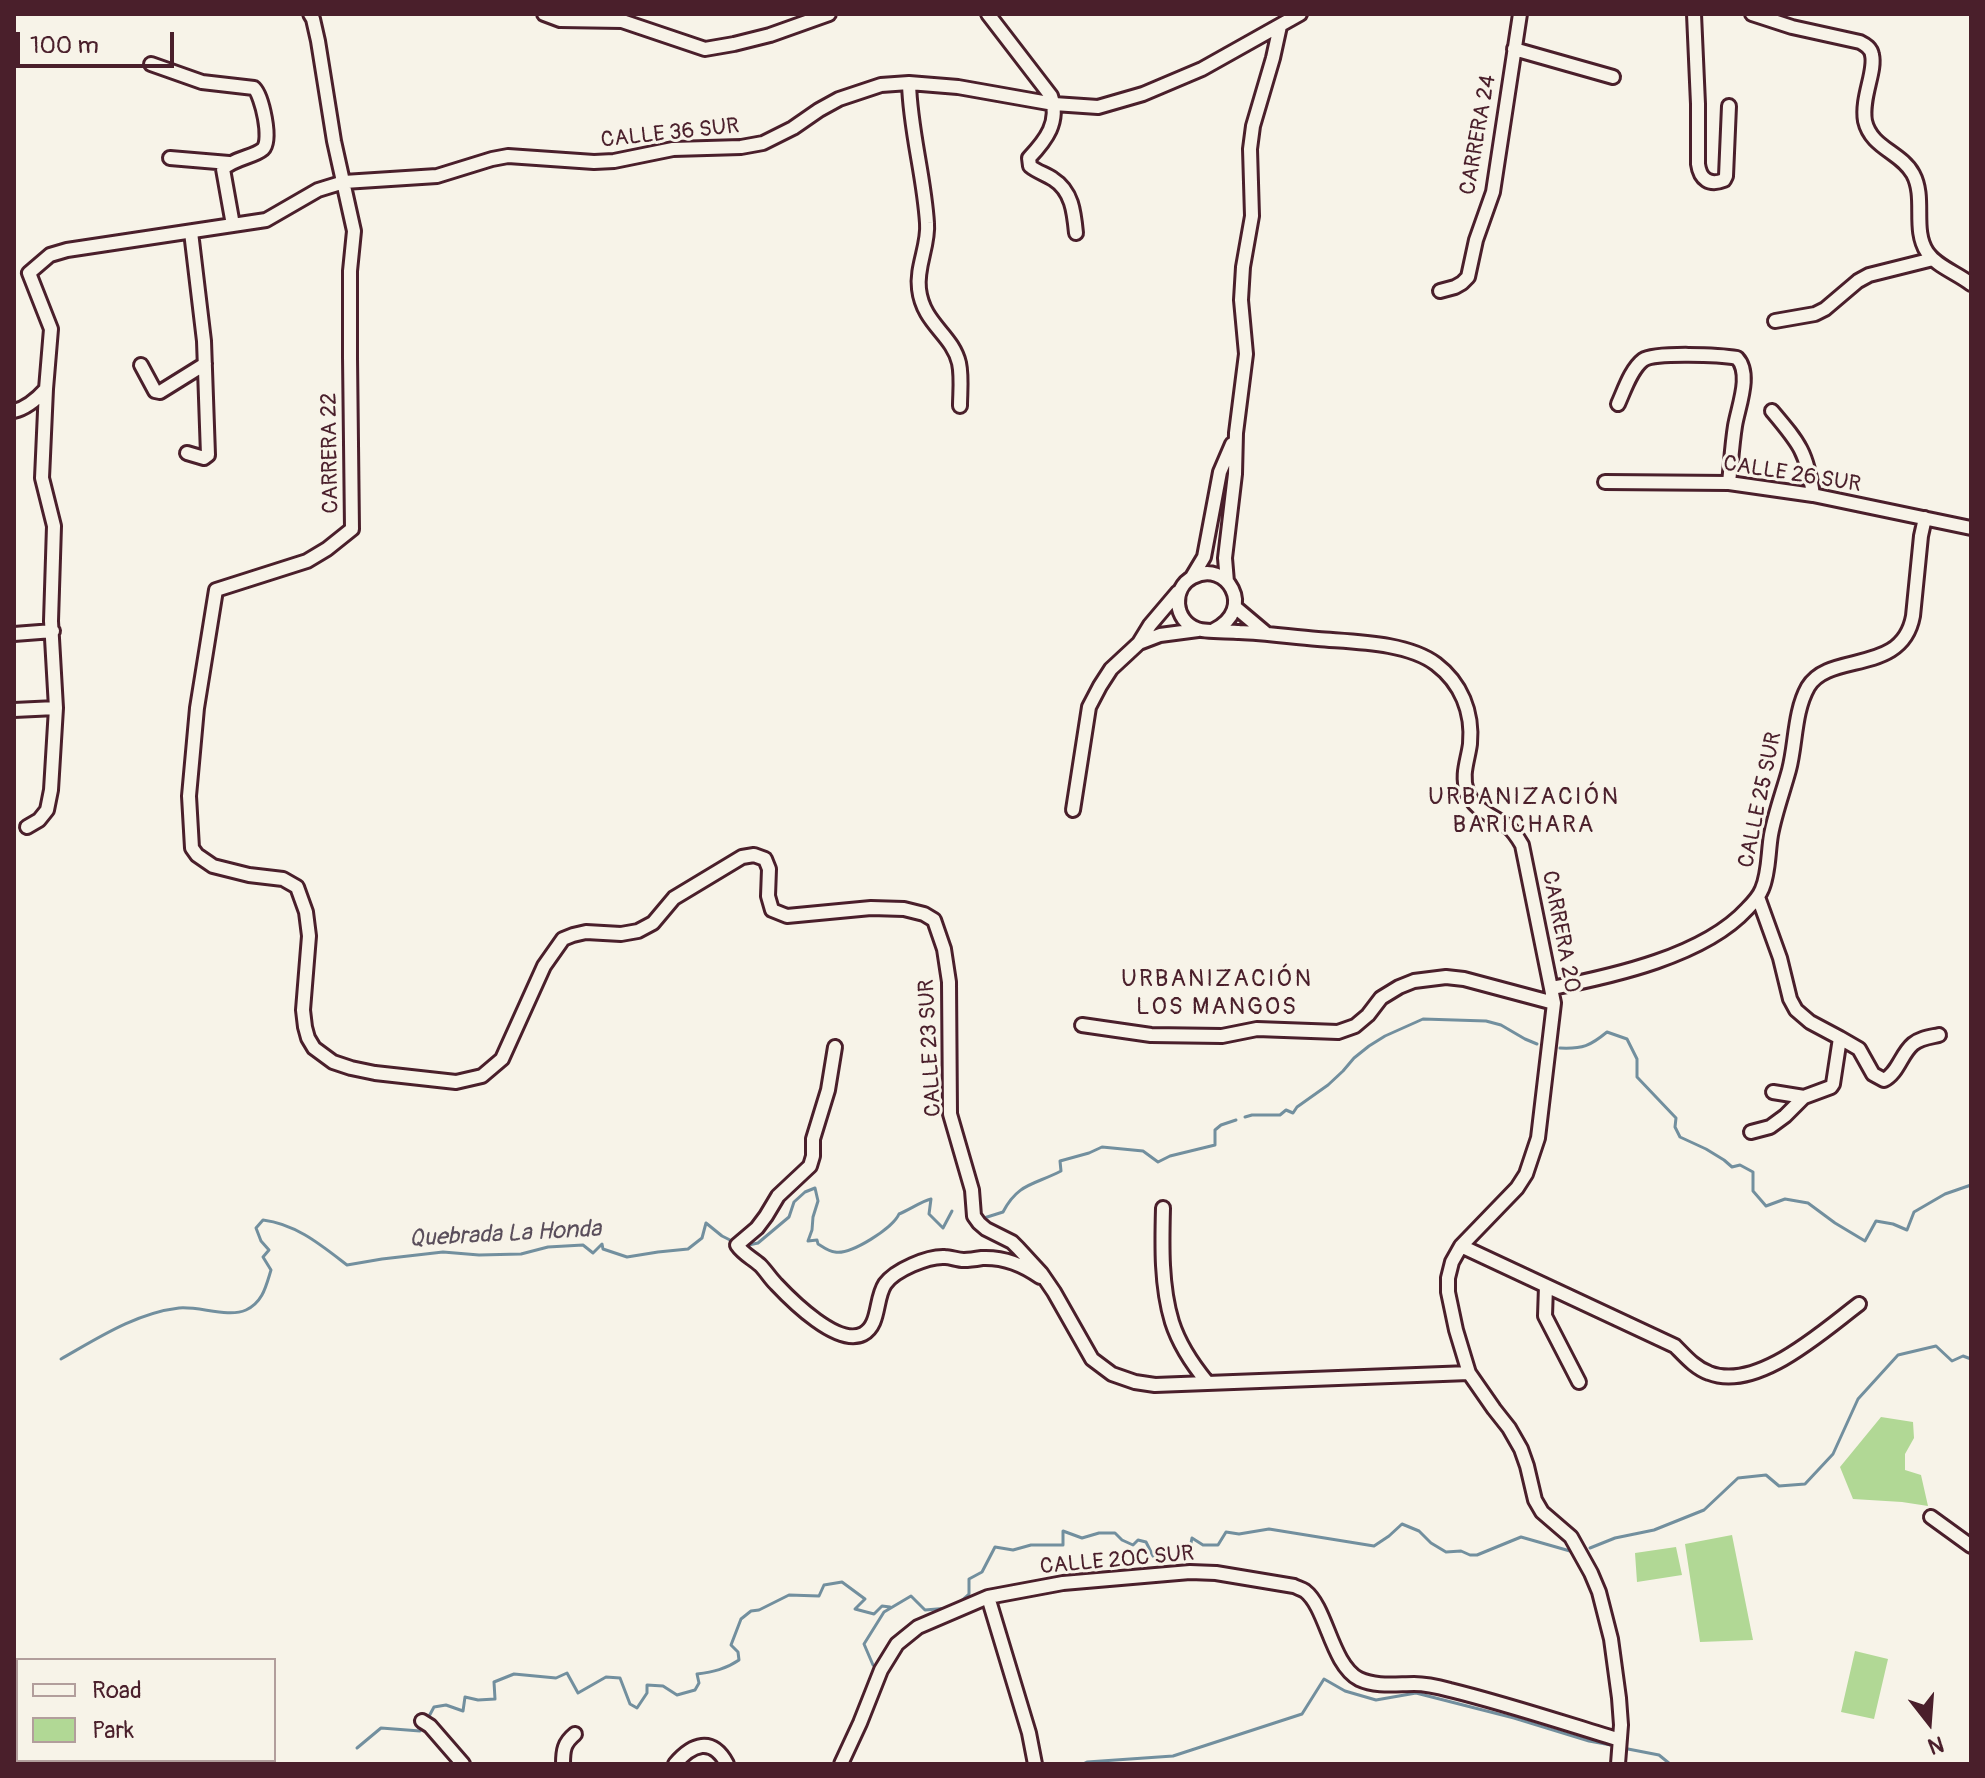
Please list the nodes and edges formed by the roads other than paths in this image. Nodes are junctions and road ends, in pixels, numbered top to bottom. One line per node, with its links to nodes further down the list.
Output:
1 (544, 14): 2 (street)
2 (829, 14)
3 (988, 14): 14 (street)
4 (1300, 14): 9 (street, CALLE 36 SUR)
5 (1520, 14): 10 (street, CARRERA 24)
6 (1694, 14): 15 (street)
7 (1752, 14): 22 (street)
8 (312, 16): 18 (street, CARRERA 22)
9 (1280, 26): 14 (street, CALLE 36 SUR); 33 (street)
10 (1514, 49): 12 (street); 24 (street, CARRERA 24)
11 (151, 64): 17 (street)
12 (1613, 77)
13 (909, 83): 14 (street, CALLE 36 SUR); 18 (street, CALLE 36 SUR); 30 (street)
14 (1054, 104): 21 (street)
15 (1729, 106)
16 (170, 158): 17 (street)
17 (229, 163): 19 (street)
18 (344, 182): 19 (street, CALLE 36 SUR); 55 (street, CARRERA 22)
19 (233, 225): 20 (street, CALLE 36 SUR)
20 (191, 232): 26 (street); 28 (street, CALLE 36 SUR)
21 (1076, 233)
22 (1933, 259): 23 (street); 25 (street)
23 (1971, 284)
24 (1440, 291)
25 (1775, 321)
26 (205, 364): 27 (street); 34 (street)
27 (141, 365)
28 (46, 389): 31 (street); 46 (street)
29 (1618, 404): 36 (street)
30 (960, 406)
31 (14, 411)
32 (1772, 411): 37 (street)
33 (1236, 433): 40 (street); 41 (street)
34 (187, 453)
35 (1605, 482): 36 (street, CALLE 26 SUR)
36 (1729, 483): 37 (street, CALLE 26 SUR)
37 (1813, 495): 38 (street, CALLE 26 SUR)
38 (1925, 518): 39 (street, CALLE 26 SUR); 54 (street, CALLE 25 SUR)
39 (1971, 528)
40 (1192, 577): 41 (street); 42 (street)
41 (1227, 582): 43 (street)
42 (1180, 589): 44 (street); 49 (street)
43 (1235, 607): 45 (street); 48 (street)
44 (1198, 630): 45 (street); 49 (street)
45 (1214, 630): 48 (street, CARRERA 20)
46 (53, 631): 47 (street); 50 (street)
47 (14, 634)
48 (1267, 634): 56 (street, CARRERA 20)
49 (1139, 643): 52 (street)
50 (56, 708): 51 (street); 53 (street)
51 (14, 710)
52 (1073, 810)
53 (27, 827)
54 (1758, 897): 56 (street, CALLE 25 SUR); 60 (street)
55 (653, 923): 67 (street, CALLE 23 SUR)
56 (1552, 988): 57 (street, CARRERA 20)
57 (1554, 1003): 58 (street); 66 (street, CARRERA 20)
58 (1082, 1025)
59 (1939, 1035): 60 (street)
60 (1840, 1038): 63 (street)
61 (835, 1047): 67 (street)
62 (1773, 1092): 63 (street)
63 (1804, 1097): 64 (street)
64 (1751, 1132)
65 (1163, 1208): 71 (street)
66 (1461, 1246): 68 (street); 70 (street, CARRERA 20)
67 (1049, 1283): 71 (street, CALLE 23 SUR)
68 (1546, 1286): 69 (street); 72 (street)
69 (1859, 1304)
70 (1469, 1373): 71 (street, CALLE 23 SUR); 78 (street, CARRERA 20)
71 (1207, 1382)
72 (1579, 1382)
73 (1931, 1517): 74 (street)
74 (1971, 1546)
75 (988, 1597): 78 (street, CALLE 20C SUR); 83 (street); 84 (street)
76 (422, 1721): 79 (street)
77 (575, 1734): 80 (street)
78 (1620, 1740): 85 (street, CARRERA 20)
79 (463, 1764)
80 (563, 1764)
81 (675, 1764): 82 (street)
82 (727, 1764)
83 (841, 1764)
84 (1035, 1764)
85 (1618, 1764)

